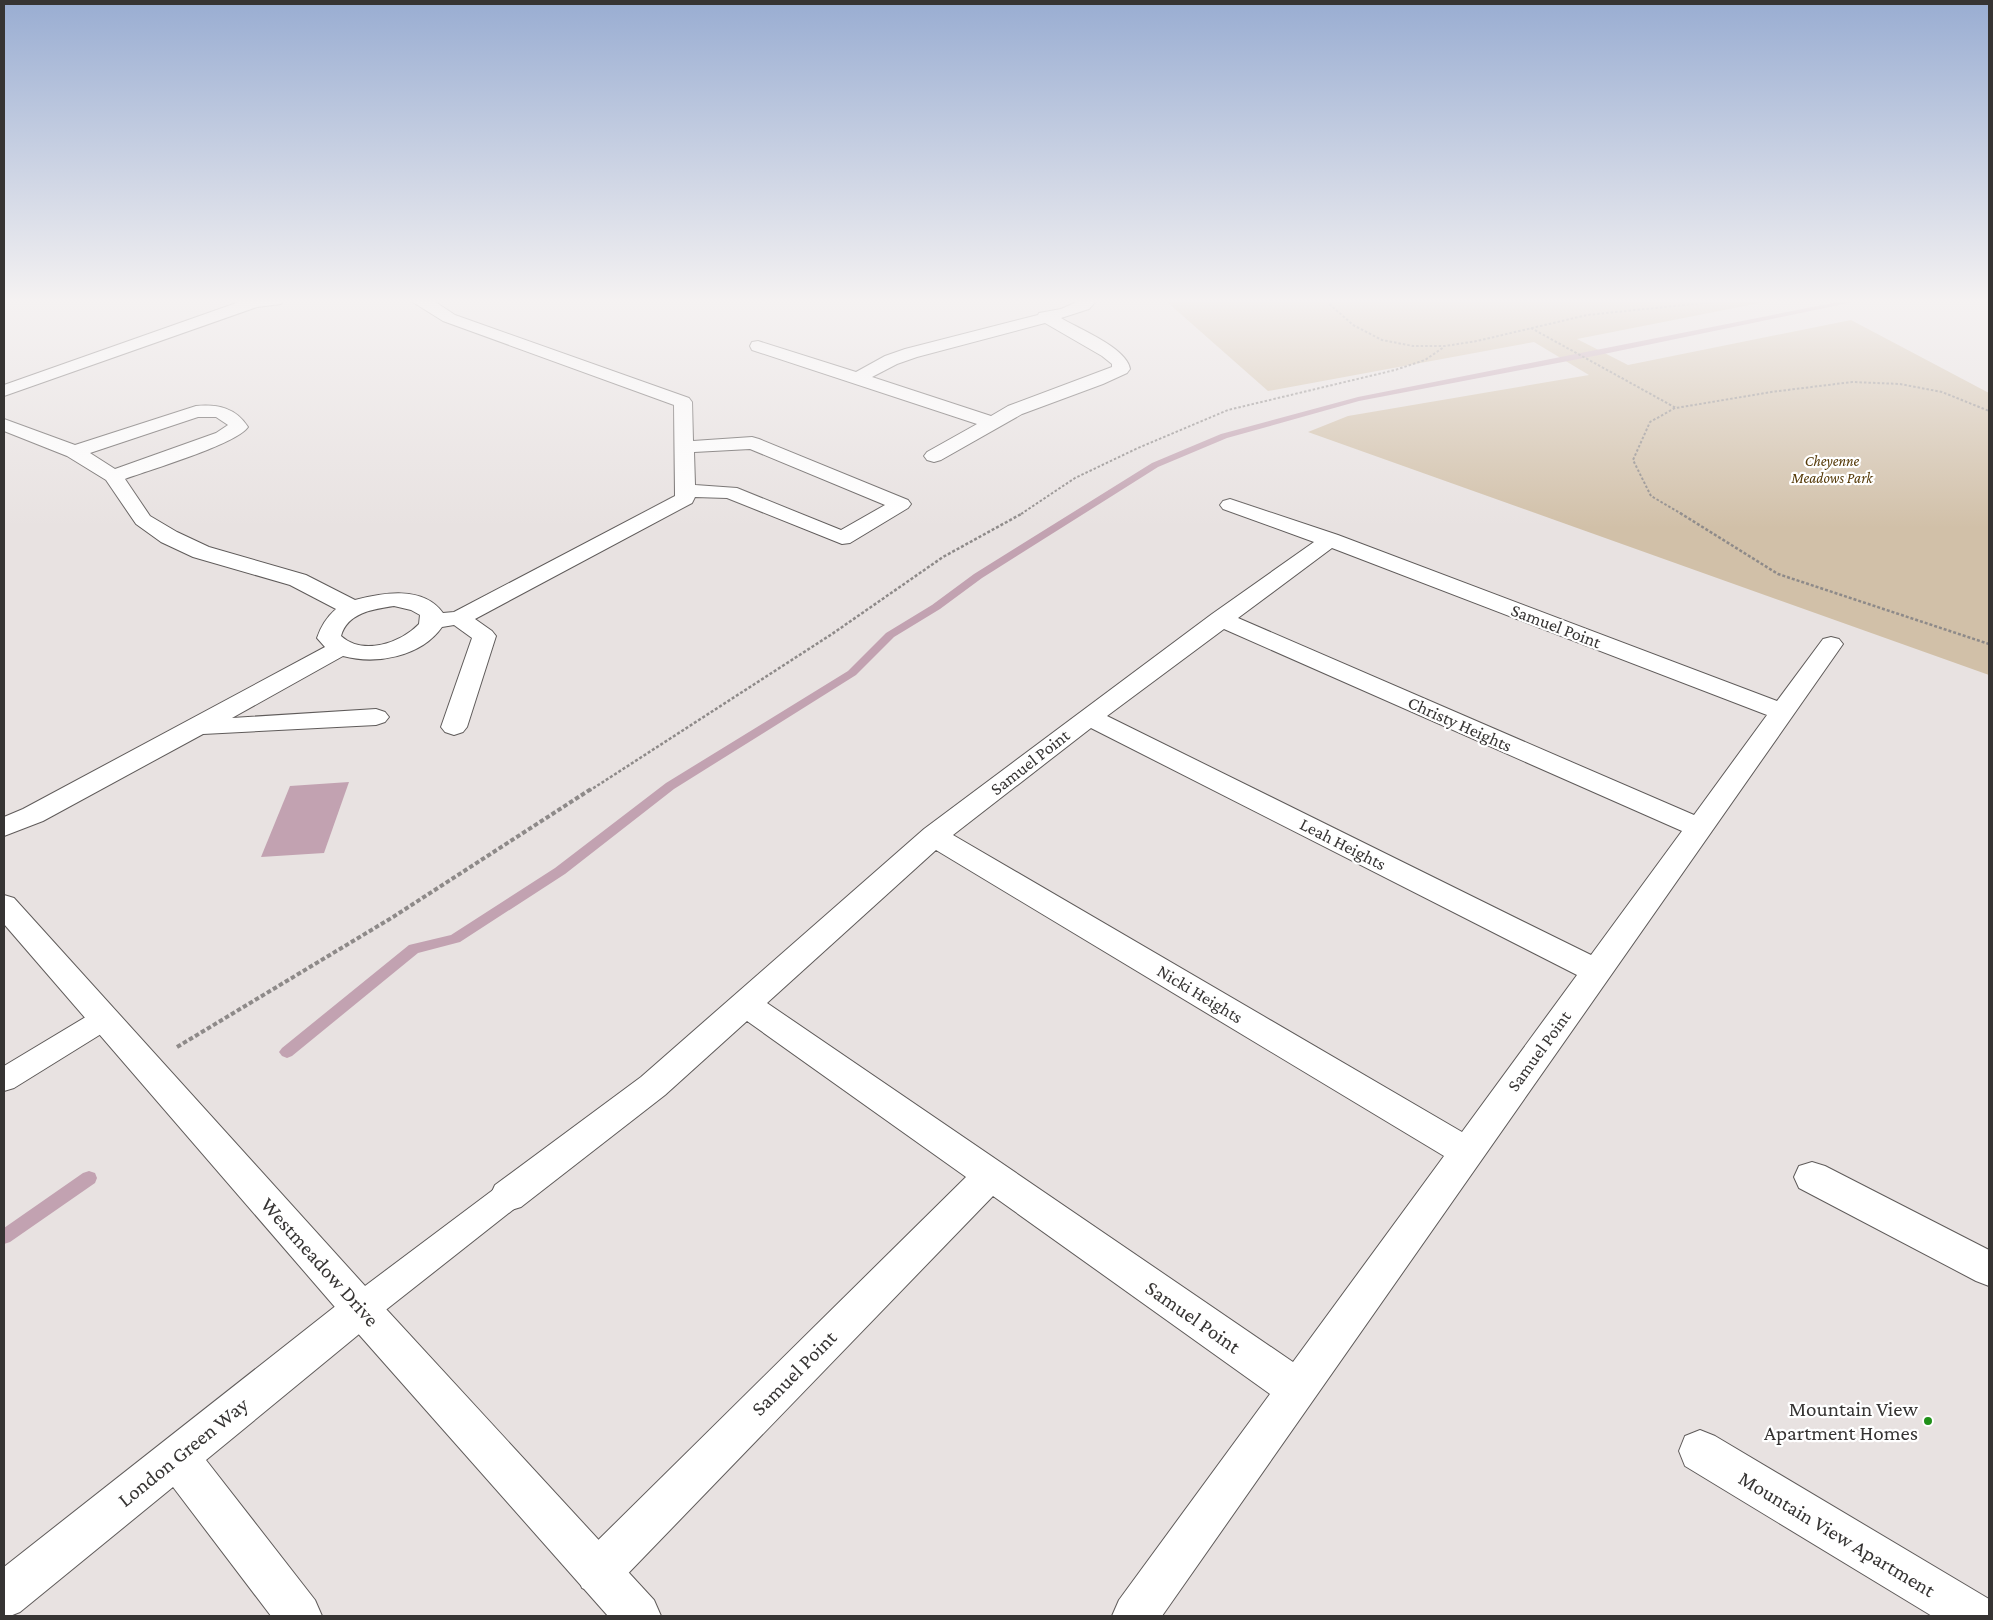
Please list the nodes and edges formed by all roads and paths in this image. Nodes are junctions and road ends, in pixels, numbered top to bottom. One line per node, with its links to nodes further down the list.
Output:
1 (47, 377): 8 (street)
2 (612, 377): 14 (street)
3 (854, 377): 7 (street)
4 (1104, 377): 12 (street)
5 (1367, 377): 40 (path)
6 (1620, 377): 10 (path)
7 (858, 378): 12 (street)
8 (4, 392): 9 (street)
9 (4, 403)
10 (1676, 408): 11 (path); 26 (path)
11 (1989, 411)
12 (992, 422): 16 (street)
13 (4, 425): 15 (street)
14 (684, 447): 18 (street); 18 (street)
15 (74, 452): 17 (street); 17 (street)
16 (934, 456)
17 (113, 476): 21 (street)
18 (685, 491): 22 (street)
19 (1230, 505): 20 (street, Samuel Point)
20 (1330, 540): 23 (street, Samuel Point); 28 (street, Samuel Point)
21 (354, 609): 24 (street); 27 (street)
22 (459, 618): 24 (street); 32 (street)
23 (1220, 619): 30 (street, Samuel Point); 34 (street, Christy Heights)
24 (431, 621): 27 (street)
25 (1830, 644): 28 (street, Samuel Point)
26 (1989, 644)
27 (340, 648): 31 (street)
28 (1782, 712): 34 (street, Samuel Point)
29 (376, 716): 31 (street)
30 (1089, 717): 35 (street, Samuel Point); 37 (street, Leah Heights)
31 (197, 727): 33 (street)
32 (454, 727)
33 (4, 827)
34 (1699, 828): 37 (street, Samuel Point)
35 (934, 836): 38 (street, Samuel Point); 42 (street, Nicki Heights)
36 (4, 905): 39 (street, Westmeadow Drive)
37 (1596, 971): 42 (street, Samuel Point)
38 (746, 1004): 43 (street, Samuel Point); 45 (street, Samuel Point)
39 (104, 1019): 40 (street, Westmeadow Drive); 41 (lane)
40 (146, 1066): 47 (street, Westmeadow Drive)
41 (4, 1080)
42 (1466, 1152): 48 (street, Samuel Point)
43 (991, 1175): 48 (street, Samuel Point); 51 (street, Samuel Point)
44 (1812, 1177): 46 (street)
45 (508, 1196): 47 (lane)
46 (1989, 1269)
47 (361, 1309): 50 (street, London Green Way); 51 (street, Westmeadow Drive)
48 (1297, 1389): 55 (street, Samuel Point)
49 (1700, 1451): 56 (street, Mountain View Apartment)
50 (177, 1457): 52 (street, London Green Way); 53 (street)
51 (598, 1572): 54 (street, Westmeadow Drive)
52 (4, 1596)
53 (299, 1616)
54 (638, 1616)
55 (1135, 1616)
56 (1974, 1616)

